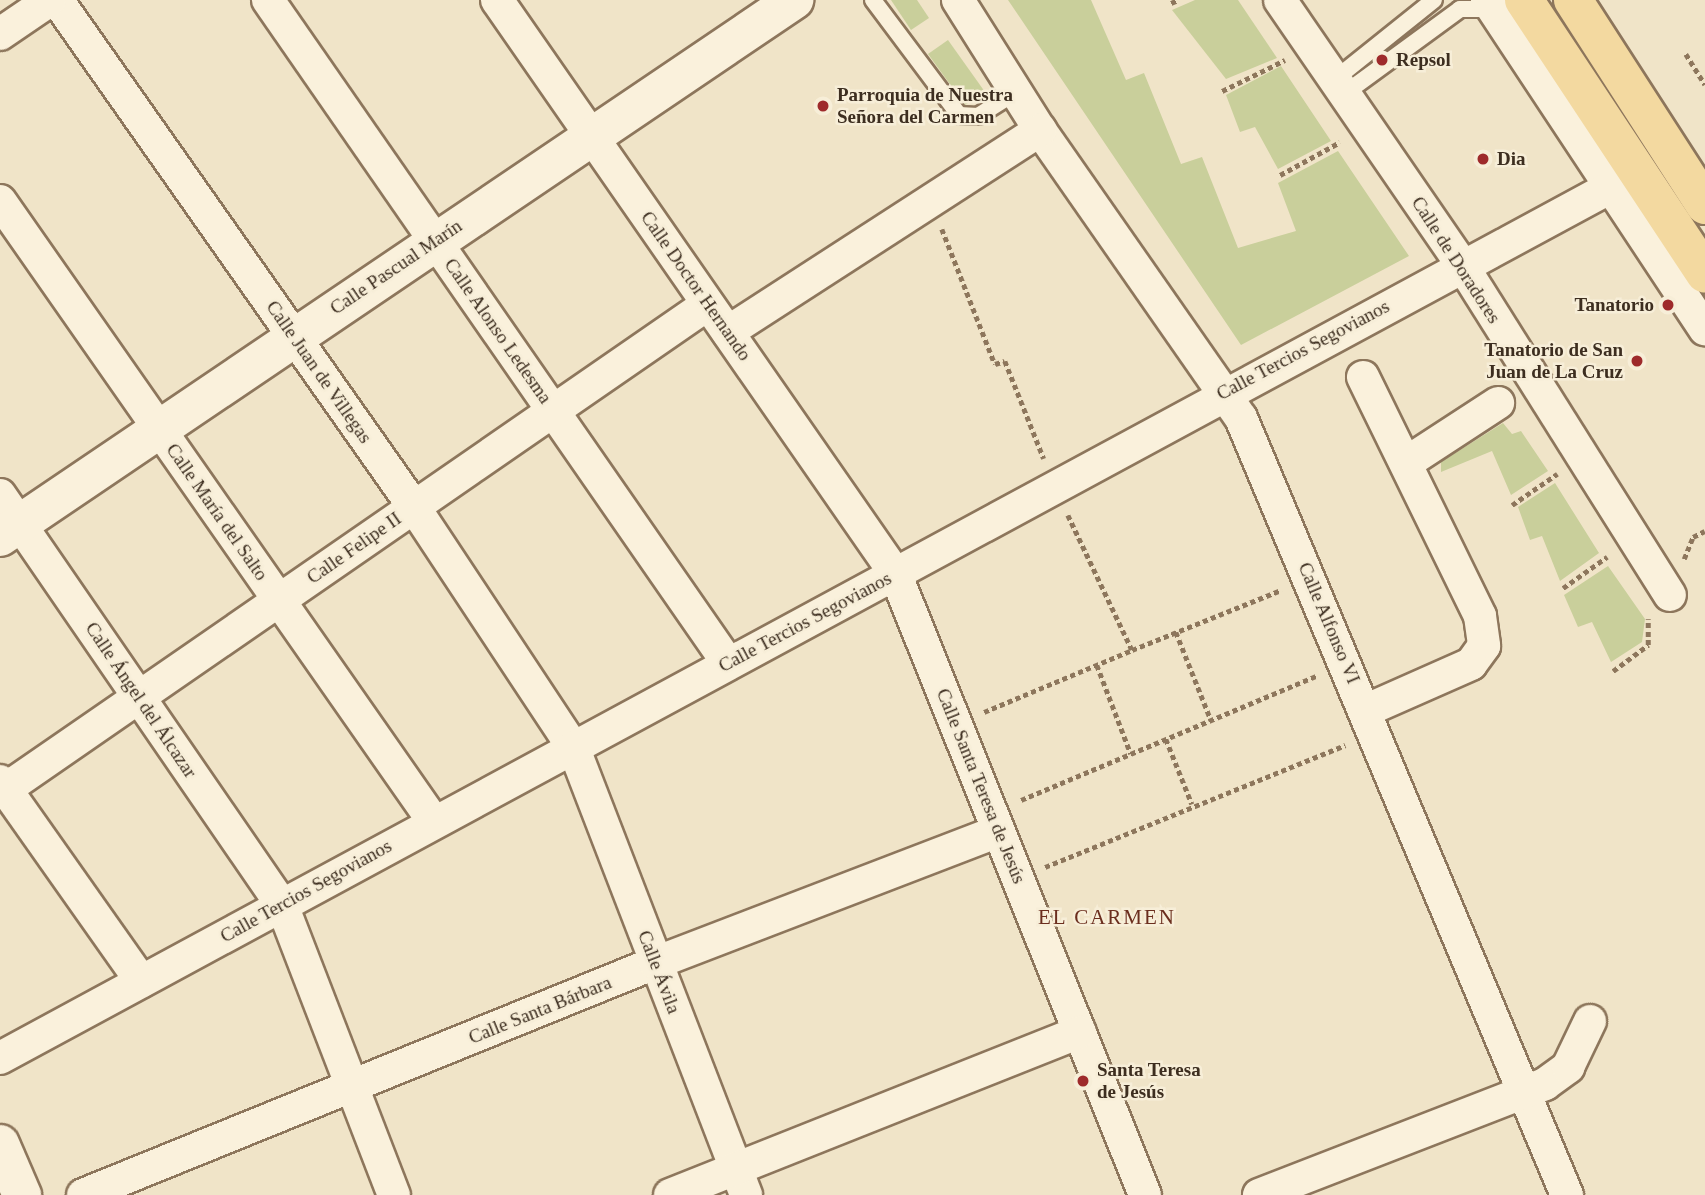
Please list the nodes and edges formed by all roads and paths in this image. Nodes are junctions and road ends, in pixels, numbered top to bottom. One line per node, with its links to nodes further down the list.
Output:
1 (268, 0): 25 (street, Calle Alonso Ledesma)
2 (497, 0): 21 (street, Calle Doctor Hernando)
3 (794, 0): 21 (street, Calle Pascual Marín)
4 (873, 0): 19 (lane)
5 (958, 0): 19 (street, Calle Alfonso VI)
6 (1178, 0): 11 (path)
7 (1280, 0): 17 (street, Calle de Doradores)
8 (1434, 0): 17 (lane)
9 (1573, 0): 24 (main road)
10 (47, 1): 13 (street); 32 (street, Calle Juan de Villegas)
11 (1171, 3)
12 (1502, 3): 17 (lane); 22 (street); 28 (main road)
13 (0, 34)
14 (1686, 54): 16 (path)
15 (1285, 60): 18 (path)
16 (1705, 85)
17 (1339, 87): 27 (street, Calle de Doradores)
18 (1222, 91)
19 (1016, 92): 20 (street, Calle Alfonso VI)
20 (1040, 130): 31 (street); 34 (street, Calle Alfonso VI)
21 (591, 135): 25 (street, Calle Pascual Marín); 29 (street, Calle Doctor Hernando)
22 (1611, 187): 27 (street, Calle Tercios Segovianos); 30 (street)
23 (0, 201): 37 (street, Calle María del Salto)
24 (1705, 205)
25 (435, 241): 32 (street, Calle Pascual Marín); 36 (street, Calle Alonso Ledesma)
26 (954, 258): 40 (path)
27 (1462, 265): 34 (street, Calle Tercios Segovianos); 50 (street, Calle de Doradores)
28 (1705, 273)
29 (708, 304): 31 (street, Calle Doctor Hernando); 36 (street, Calle Felipe II)
30 (1705, 329)
31 (728, 332): 47 (street, Calle Doctor Hernando)
32 (294, 337): 37 (street, Calle Pascual Marín); 42 (street, Calle Juan de Villegas)
33 (1363, 377): 38 (street)
34 (1223, 394): 40 (street, Calle Tercios Segovianos); 48 (street, Calle Alfonso VI)
35 (1498, 403): 38 (street)
36 (553, 411): 42 (street, Calle Felipe II); 54 (street, Calle Alonso Ledesma)
37 (159, 429): 43 (street, Calle Pascual Marín); 51 (street, Calle María del Salto)
38 (1406, 463): 59 (street)
39 (1558, 473): 41 (path)
40 (1054, 486): 47 (street, Calle Tercios Segovianos); 53 (path)
41 (1512, 505)
42 (414, 507): 51 (street, Calle Felipe II); 62 (street, Calle Juan de Villegas)
43 (7, 519): 57 (street, Calle Ángel del Álcazar)
44 (1705, 531): 45 (path)
45 (1693, 537)
46 (1611, 555): 49 (path)
47 (895, 573): 54 (street, Calle Tercios Segovianos); 60 (street, Calle Santa Teresa de Jesús)
48 (1311, 578): 52 (path); 55 (street, Calle Alfonso VI)
49 (1563, 588)
50 (1670, 596)
51 (279, 600): 57 (street, Calle Felipe II); 67 (street, Calle María del Salto)
52 (1176, 632): 53 (path); 58 (path)
53 (1132, 650): 56 (path)
54 (728, 663): 62 (street, Calle Tercios Segovianos)
55 (1346, 664): 58 (path); 59 (street, Calle Alfonso VI)
56 (1097, 665): 60 (path); 63 (path)
57 (139, 697): 64 (street, Calle Felipe II); 69 (street, Calle Ángel del Álcazar)
58 (1211, 720): 61 (path)
59 (1370, 722): 65 (path); 76 (street, Calle Alfonso VI)
60 (956, 724): 66 (street, Calle Santa Teresa de Jesús)
61 (1166, 739): 63 (path); 65 (path)
62 (574, 749): 67 (street, Calle Tercios Segovianos); 70 (street, Calle Ávila)
63 (1131, 754): 66 (path)
64 (2, 788): 71 (street)
65 (1192, 804): 68 (path)
66 (995, 821): 68 (street, Calle Santa Teresa de Jesús); 70 (street, Calle Santa Bárbara)
67 (434, 822): 69 (street, Calle Tercios Segovianos)
68 (1018, 879): 73 (street, Calle Santa Teresa de Jesús)
69 (282, 905): 71 (street, Calle Tercios Segovianos); 75 (street, Calle Ángel del Álcazar)
70 (655, 963): 75 (street, Calle Santa Bárbara); 78 (street, Calle Ávila)
71 (141, 981): 74 (street, Calle Tercios Segovianos)
72 (1590, 1021): 76 (street)
73 (1080, 1032): 78 (street); 84 (street, Calle Santa Teresa de Jesús)
74 (0, 1058)
75 (353, 1088): 81 (street, Calle Santa Bárbara); 82 (street, Calle Ángel del Álcazar)
76 (1523, 1093): 79 (street); 86 (street, Calle Alfonso VI)
77 (0, 1144): 80 (street)
78 (740, 1182): 83 (street)
79 (1326, 1184): 85 (street)
80 (22, 1195)
81 (83, 1195)
82 (394, 1195)
83 (670, 1195)
84 (1145, 1195)
85 (1259, 1195)
86 (1567, 1195)

